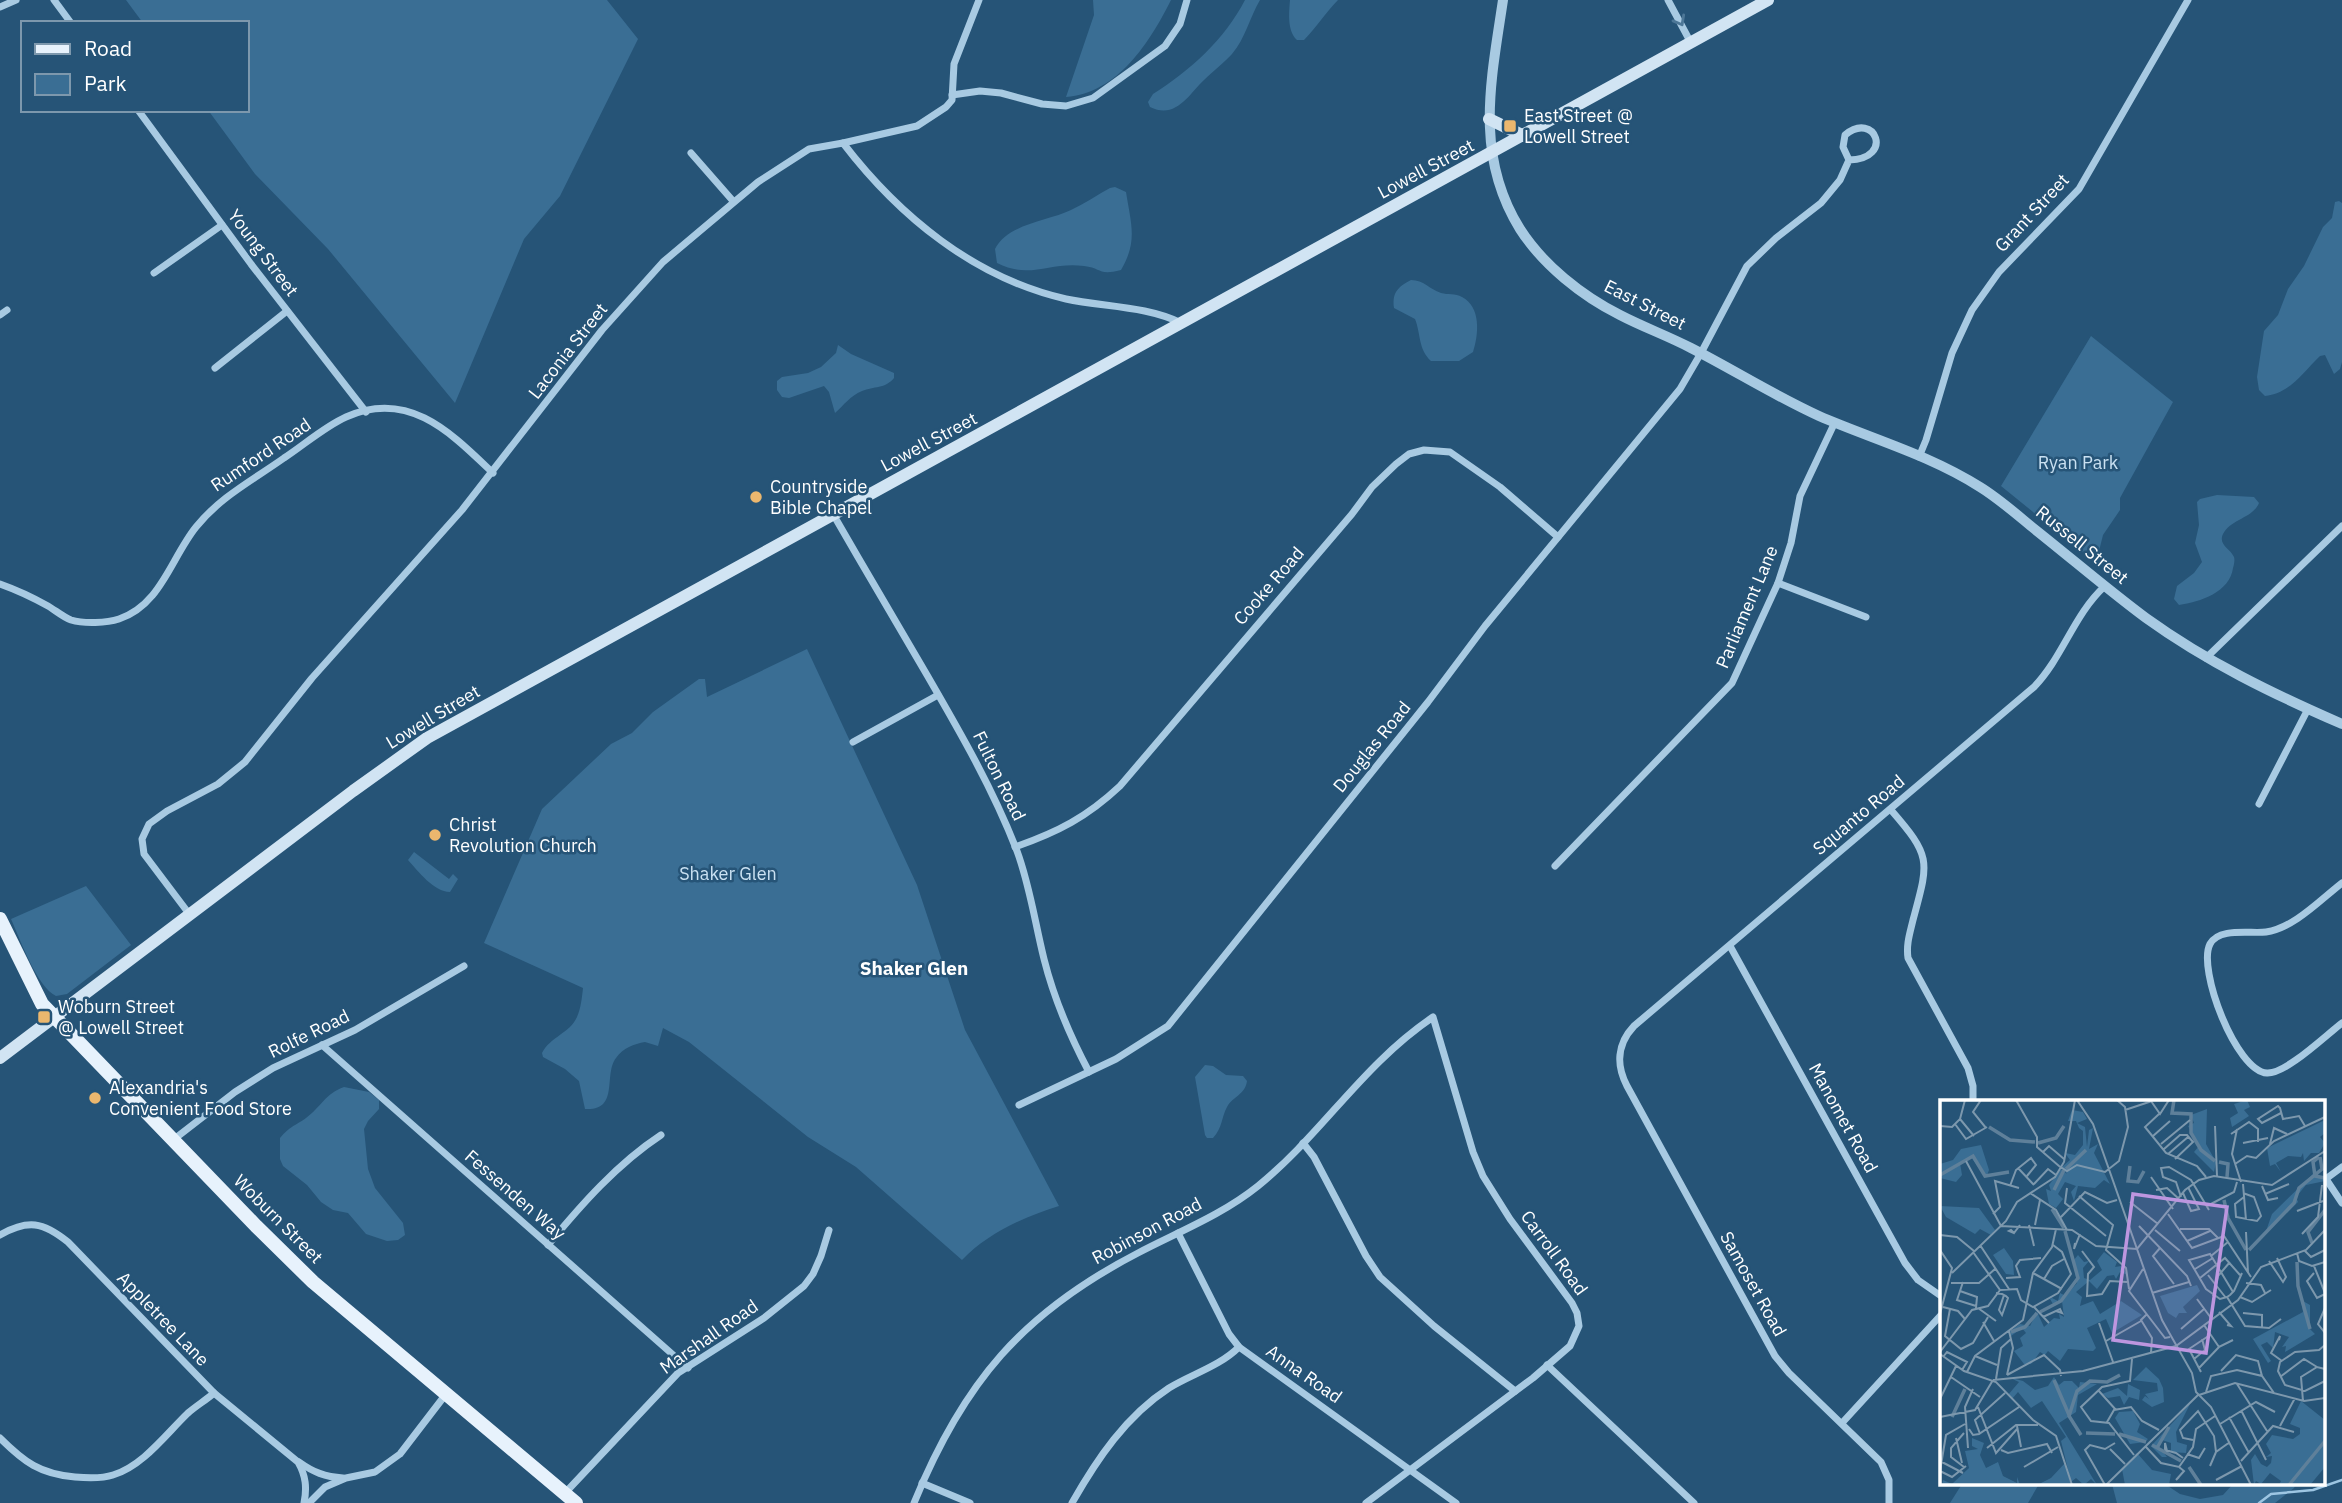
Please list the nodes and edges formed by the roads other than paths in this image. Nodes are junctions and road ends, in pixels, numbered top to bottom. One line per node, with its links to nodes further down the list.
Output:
1 (16, 0): 9 (street)
2 (54, 0): 10 (street)
3 (979, 0): 12 (street)
4 (1187, 0): 12 (street)
5 (1503, 0): 14 (street, East Street)
6 (1668, 0): 11 (street, one-way to 11)
7 (1768, 0): 11 (main road, Lowell Street)
8 (2188, 0): 30 (street, Grant Street)
9 (0, 7)
10 (70, 21)
11 (1691, 43): 15 (main road, Lowell Street)
12 (953, 95): 16 (street, Laconia Street)
13 (139, 112): 21 (street, Young Street)
14 (1489, 119): 15 (main road); 18 (street, East Street)
15 (1524, 136): 18 (main road, Lowell Street)
16 (843, 143): 20 (street, Laconia Street); 24 (street)
17 (691, 153): 20 (street)
18 (1492, 153): 24 (main road, Lowell Street); 25 (street, East Street)
19 (1849, 160): 19 (street); 25 (street, Douglas Road)
20 (733, 201): 31 (street, Laconia Street)
21 (222, 225): 22 (street); 23 (street, Young Street)
22 (154, 273)
23 (287, 311): 26 (street); 28 (street, Young Street)
24 (1181, 324): 32 (main road, Lowell Street)
25 (1701, 353): 27 (street, East Street); 34 (street, Douglas Road)
26 (215, 368)
27 (1794, 404): 29 (street, Russell Street)
28 (366, 412): 31 (street, Rumford Road); 36 (street, Rumford Road)
29 (1835, 422): 30 (street, Russell Street); 35 (street, Parliament Lane)
30 (1919, 457): 37 (street, Russell Street)
31 (493, 473): 49 (street, Laconia Street)
32 (834, 514): 40 (street, Fulton Road); 49 (main road, Lowell Street)
33 (2342, 526): 39 (street)
34 (1558, 537): 46 (street, Cooke Road); 59 (street, Douglas Road)
35 (1778, 583): 38 (street); 47 (street, Parliament Lane)
36 (0, 584)
37 (2105, 586): 39 (street, Russell Street); 45 (street, Squanto Road)
38 (1866, 617)
39 (2206, 658): 41 (street, Russell Street)
40 (938, 695): 43 (street); 46 (street, Fulton Road)
41 (2308, 709): 42 (street, Russell Street); 44 (street)
42 (2342, 724)
43 (853, 742)
44 (2259, 804)
45 (1891, 810): 51 (street, Squanto Road); 60 (street)
46 (1016, 847): 59 (street, Fulton Road)
47 (1555, 866)
48 (2342, 883): 55 (street)
49 (190, 915): 53 (main road, Lowell Street)
50 (0, 919): 53 (main road, Woburn Street)
51 (1730, 946): 57 (street, Squanto Road); 72 (street, Manomet Road)
52 (464, 966): 56 (street, Rolfe Road)
53 (54, 1017): 58 (main road, Lowell Street); 63 (main road, Woburn Street)
54 (1433, 1017): 64 (street, Robinson Road); 75 (street, Carroll Road)
55 (2342, 1023)
56 (322, 1045): 63 (street, Rolfe Road); 71 (street, Fessenden Way)
57 (1620, 1055): 80 (street, Samoset Road)
58 (0, 1058)
59 (1089, 1072): 61 (street, Douglas Road)
60 (1973, 1100)
61 (1019, 1105)
62 (661, 1135): 71 (street)
63 (173, 1140): 79 (main road, Woburn Street)
64 (1303, 1143): 69 (street, Robinson Road); 77 (street)
65 (2342, 1167): 66 (street)
66 (2325, 1180): 67 (street)
67 (2342, 1203)
68 (829, 1230): 76 (street, Marshall Road)
69 (1178, 1233): 74 (street, Anna Road); 85 (street, Robinson Road)
70 (0, 1235): 78 (street, Appletree Lane)
71 (548, 1245): 76 (street, Fessenden Way)
72 (1940, 1295)
73 (1940, 1316): 80 (street)
74 (1239, 1347): 83 (street, Anna Road); 91 (street)
75 (1547, 1365): 77 (street, Carroll Road); 94 (street)
76 (688, 1368): 86 (street, Marshall Road)
77 (1515, 1391): 83 (street, Carroll Road)
78 (214, 1393): 81 (street); 82 (street, Appletree Lane)
79 (446, 1394): 84 (street); 86 (main road, Woburn Street)
80 (1842, 1423): 95 (street, Samoset Road)
81 (0, 1438)
82 (298, 1462): 84 (street, Appletree Lane); 87 (street)
83 (1410, 1470): 92 (street, Carroll Road); 93 (street, Anna Road)
84 (346, 1478): 87 (street)
85 (922, 1483): 89 (street, Robinson Road); 90 (street)
86 (565, 1493): 88 (main road, Woburn Street)
87 (306, 1503)
88 (576, 1503)
89 (914, 1503)
90 (970, 1503)
91 (1072, 1503)
92 (1366, 1503)
93 (1456, 1503)
94 (1694, 1503)
95 (1889, 1503)

